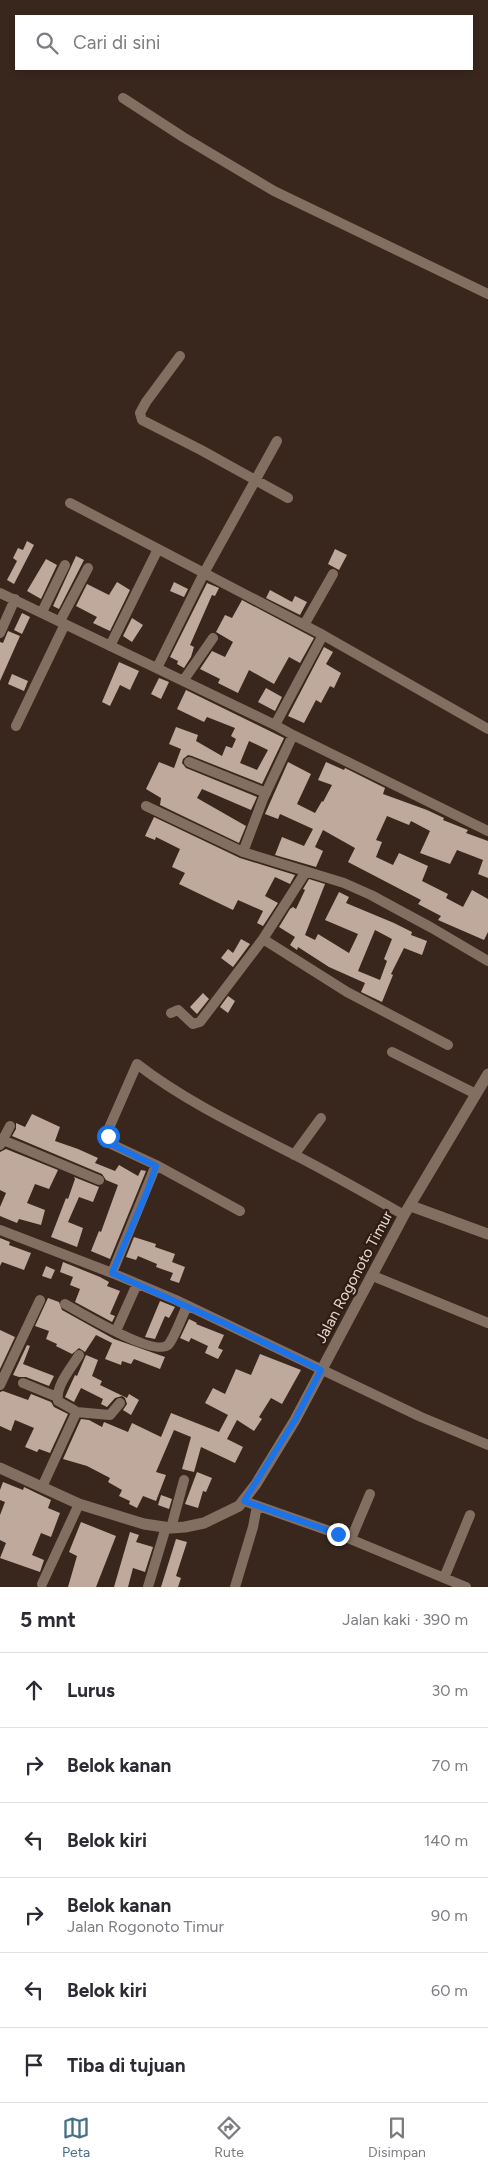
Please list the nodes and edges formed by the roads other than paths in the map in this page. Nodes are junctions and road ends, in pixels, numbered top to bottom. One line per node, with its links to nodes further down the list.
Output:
1 (123, 98): 2 (street)
2 (488, 294)
3 (180, 356): 5 (street)
4 (277, 441): 5 (street)
5 (256, 480): 6 (street); 11 (street)
6 (288, 498)
7 (70, 503): 8 (street)
8 (158, 549): 11 (street); 21 (street)
9 (65, 565): 15 (street)
10 (88, 568): 16 (street)
11 (204, 573): 17 (street); 22 (street)
12 (333, 574): 17 (street)
13 (0, 593): 14 (street)
14 (15, 600): 15 (street); 18 (street)
15 (42, 612): 16 (street)
16 (62, 622): 21 (street); 24 (street)
17 (304, 625): 19 (street)
18 (0, 633)
19 (323, 635): 25 (street); 26 (street)
20 (213, 638): 23 (street)
21 (110, 646): 22 (street)
22 (157, 668): 23 (street)
23 (184, 681): 25 (street)
24 (16, 726)
25 (275, 726): 27 (street)
26 (488, 728)
27 (293, 735): 29 (street); 31 (street)
28 (189, 762): 29 (street)
29 (266, 793): 32 (street)
30 (146, 806): 32 (street)
31 (488, 831)
32 (243, 852): 33 (street)
33 (305, 873): 34 (street); 35 (street)
34 (263, 939): 36 (street); 37 (street)
35 (488, 960)
36 (172, 1013)
37 (448, 1045)
38 (392, 1052): 40 (street)
39 (488, 1074): 40 (street, Jalan Rogonoto Timur)
40 (476, 1094): 47 (street, Jalan Rogonoto Timur)
41 (321, 1118): 44 (street)
42 (10, 1126): 43 (street)
43 (2, 1143): 46 (street)
44 (294, 1155): 45 (street); 47 (street)
45 (156, 1166): 48 (street); 51 (street)
46 (99, 1180)
47 (407, 1210): 50 (street); 52 (street, Jalan Rogonoto Timur)
48 (240, 1211)
49 (0, 1230): 51 (street)
50 (488, 1234)
51 (112, 1273): 53 (street)
52 (372, 1276): 57 (street); 60 (street, Jalan Rogonoto Timur)
53 (137, 1284): 56 (street); 58 (street)
54 (40, 1300): 62 (street)
55 (65, 1304): 58 (street)
56 (187, 1306): 58 (street); 60 (street)
57 (488, 1323)
58 (116, 1331)
59 (79, 1355): 63 (street)
60 (321, 1370): 66 (street); 71 (street, Jalan Rogonoto Timur)
61 (23, 1383): 63 (street)
62 (0, 1385)
63 (57, 1397): 65 (street)
64 (120, 1403): 65 (street)
65 (76, 1412): 69 (street)
66 (488, 1445)
67 (0, 1468): 69 (street, Jalan Rogonoto Timur)
68 (184, 1480): 75 (street)
69 (42, 1488): 72 (street, Jalan Rogonoto Timur)
70 (370, 1494): 76 (street)
71 (244, 1501): 73 (street); 75 (street, Jalan Rogonoto Timur)
72 (79, 1504): 75 (street, Jalan Rogonoto Timur); 78 (street)
73 (257, 1506): 76 (street); 80 (street)
74 (470, 1515): 77 (street)
75 (168, 1528): 79 (street)
76 (351, 1539): 77 (street)
77 (444, 1578): 81 (street)
78 (42, 1584)
79 (148, 1587)
80 (235, 1587)
81 (466, 1587)

